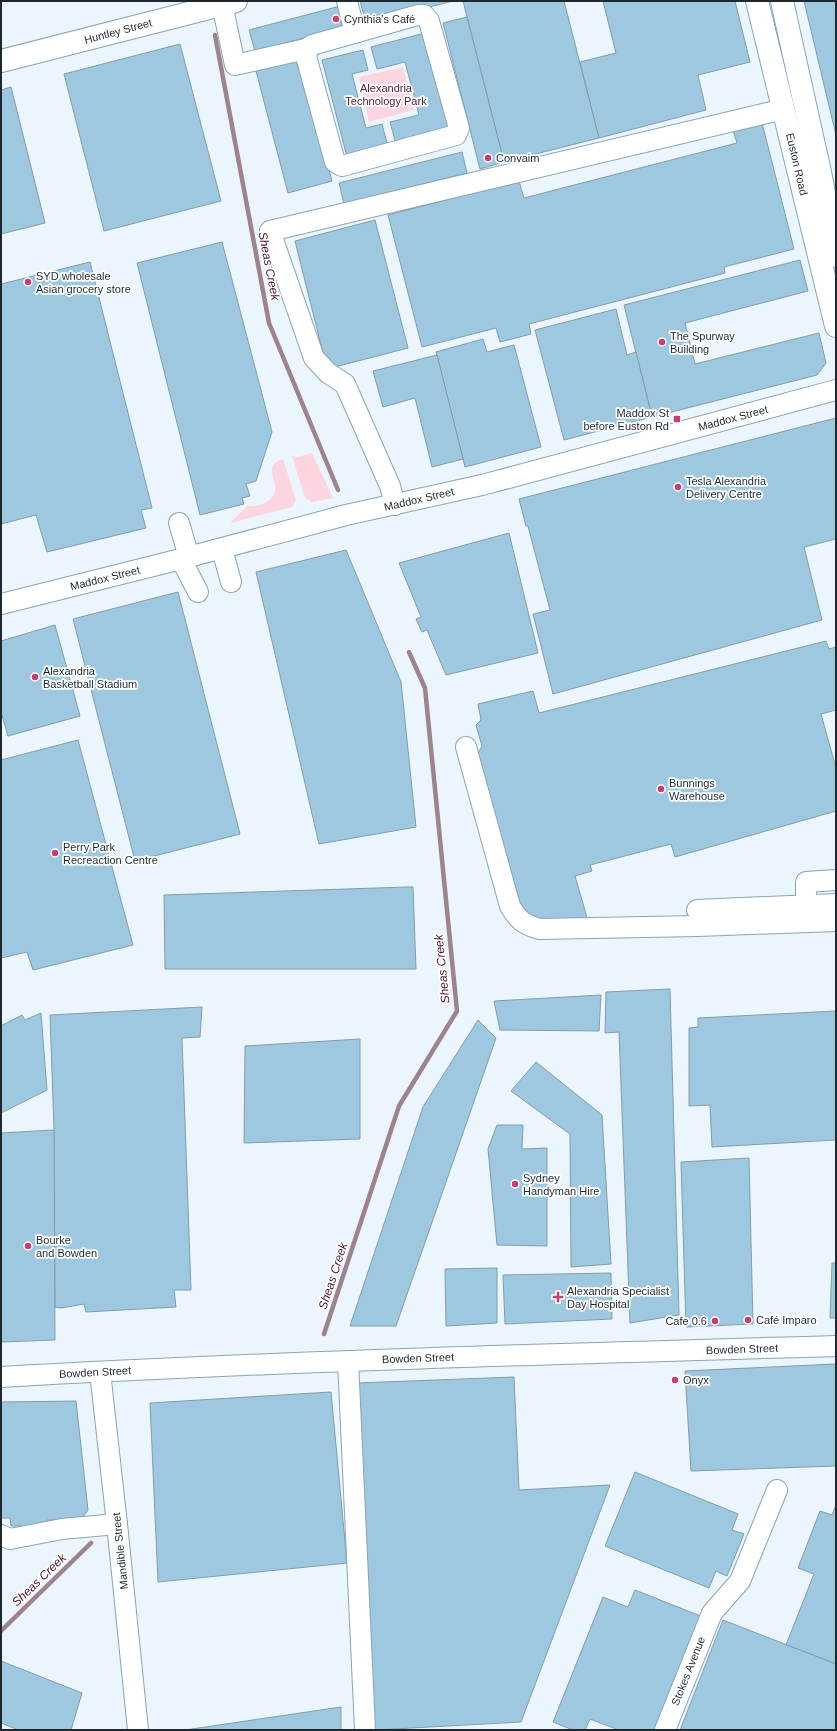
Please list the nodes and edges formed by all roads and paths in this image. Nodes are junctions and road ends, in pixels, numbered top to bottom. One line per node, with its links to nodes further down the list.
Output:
1 (346, 1): 5 (street)
2 (757, 1): 8 (main road, Euston Road)
3 (782, 1): 9 (main road, Euston Road)
4 (229, 3): 6 (street); 7 (main road, Huntley Street)
5 (355, 34): 6 (street); 6 (street)
6 (306, 49)
7 (1, 61)
8 (784, 110): 10 (main road, Euston Road); 12 (street)
9 (836, 256)
10 (836, 326)
11 (836, 390): 12 (street, Maddox Street)
12 (395, 505): 14 (street, Maddox Street)
13 (180, 523): 15 (street)
14 (222, 549): 15 (street, Maddox Street); 16 (street)
15 (185, 558): 17 (street); 18 (street, Maddox Street)
16 (231, 582)
17 (198, 592)
18 (1, 604)
19 (466, 747): 23 (street)
20 (836, 880): 22 (street)
21 (836, 904): 22 (street)
22 (806, 906): 23 (street)
23 (836, 921)
24 (836, 1346): 25 (street, Bowden Street)
25 (348, 1361): 26 (street, Bowden Street); 32 (street)
26 (100, 1372): 27 (street, Bowden Street); 29 (street, Mandible Street)
27 (1, 1377)
28 (777, 1490): 33 (street, Stokes Avenue)
29 (117, 1524): 30 (street); 31 (street, Mandible Street)
30 (1, 1535)
31 (138, 1730)
32 (365, 1730)
33 (665, 1730)

